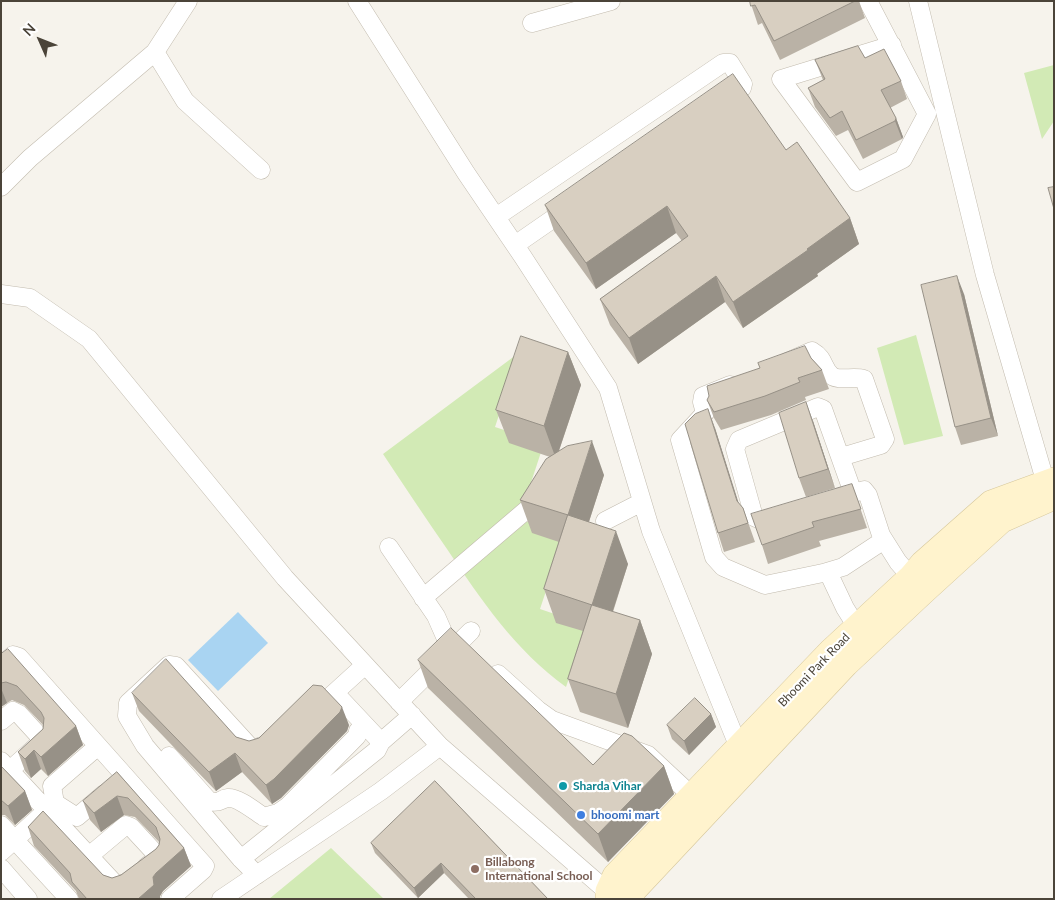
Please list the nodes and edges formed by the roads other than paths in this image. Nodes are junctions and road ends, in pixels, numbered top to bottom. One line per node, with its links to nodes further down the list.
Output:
1 (188, 1): 8 (street)
2 (357, 1): 15 (street)
3 (611, 1): 6 (street)
4 (868, 1): 7 (street)
5 (918, 1): 9 (street)
6 (532, 23)
7 (892, 45): 10 (street); 10 (street)
8 (155, 52): 12 (street); 13 (street)
9 (937, 77): 10 (street); 22 (street)
10 (911, 82)
11 (710, 111): 15 (street)
12 (261, 170)
13 (1, 187)
14 (581, 200): 16 (street)
15 (501, 214): 16 (street)
16 (520, 242): 24 (street)
17 (1, 294): 36 (street)
18 (775, 366): 20 (street)
19 (748, 378): 30 (street)
20 (841, 457): 23 (street); 26 (street)
21 (556, 482): 32 (street)
22 (1051, 490): 31 (main road, Bhoomi Park Road)
23 (853, 493): 25 (street); 28 (street)
24 (642, 502): 27 (street); 48 (street)
25 (817, 504)
26 (790, 513)
27 (605, 521)
28 (884, 540): 30 (street); 31 (street)
29 (389, 547): 32 (street)
30 (828, 572): 33 (street)
31 (918, 584): 33 (main road, Bhoomi Park Road)
32 (423, 598): 34 (street)
33 (862, 635): 48 (main road, Bhoomi Park Road)
34 (461, 640): 35 (street); 39 (street)
35 (475, 653)
36 (365, 665): 39 (street); 45 (street)
37 (1, 666): 46 (street)
38 (489, 666): 51 (street)
39 (399, 702): 40 (street)
40 (412, 715): 45 (street); 47 (street)
41 (1, 721): 49 (street)
42 (358, 731): 44 (street)
43 (271, 736): 57 (street)
44 (152, 737)
45 (381, 742): 57 (street)
46 (98, 746): 50 (street); 52 (street)
47 (440, 746): 59 (street); 60 (street)
48 (743, 758): 51 (main road, Bhoomi Park Road); 60 (main road, Bhoomi Park Road)
49 (5, 765): 52 (street)
50 (125, 775): 52 (street); 63 (street)
51 (692, 796): 60 (main road, Bhoomi Park Road)
52 (52, 807): 54 (street); 56 (street)
53 (1, 824): 54 (street)
54 (15, 840): 55 (street); 62 (street)
55 (1, 852)
56 (89, 856)
57 (241, 859): 59 (street)
58 (1, 868): 61 (street)
59 (257, 874): 64 (street)
60 (616, 897)
61 (28, 899)
62 (69, 899)
63 (170, 899)
64 (221, 899)

